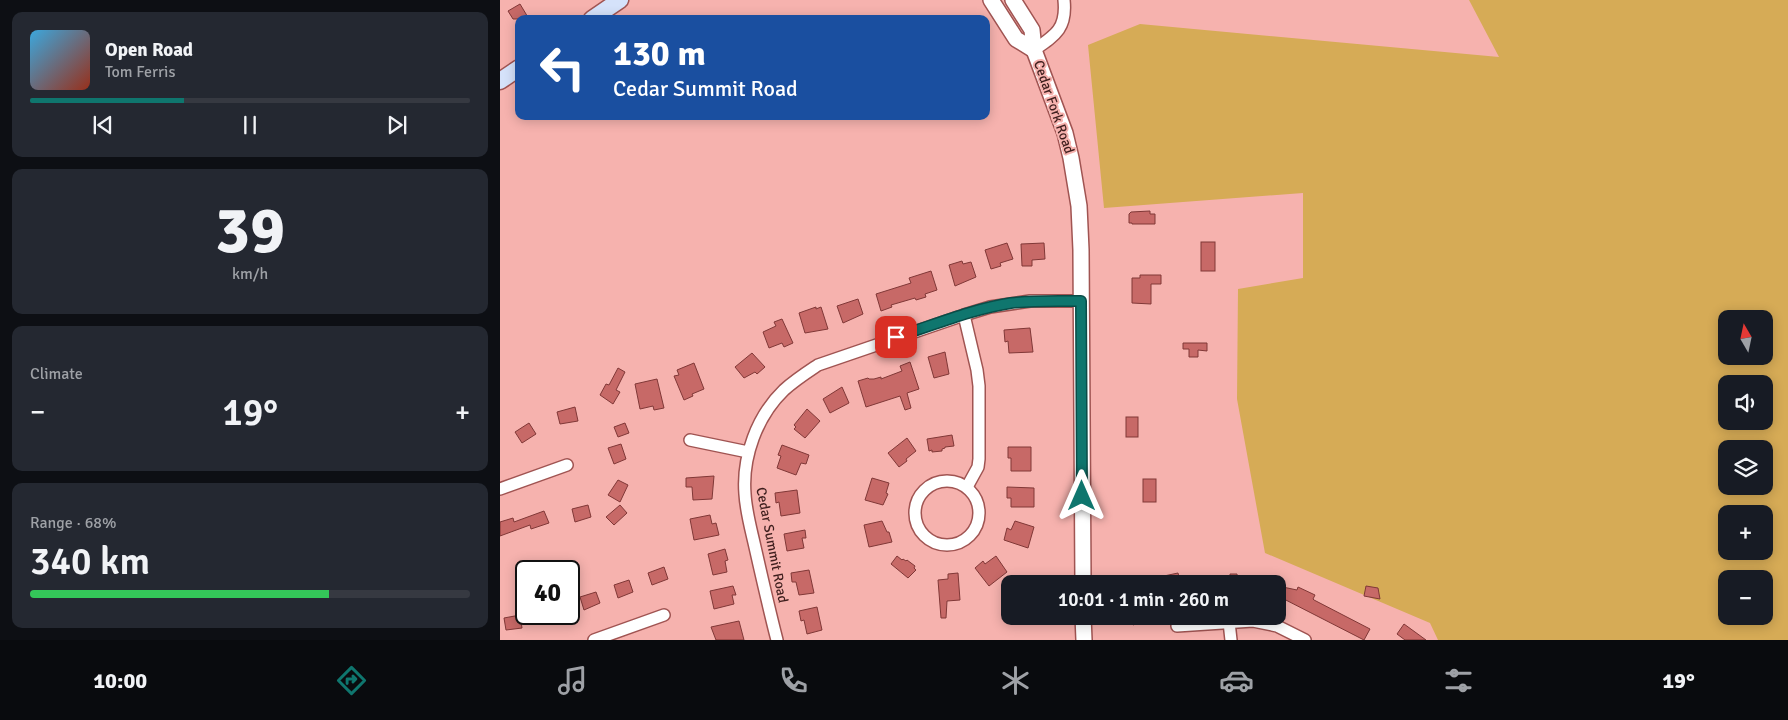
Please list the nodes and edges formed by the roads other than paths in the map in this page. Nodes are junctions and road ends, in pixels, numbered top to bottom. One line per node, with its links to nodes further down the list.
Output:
1 (620, 0): 5 (main road)
2 (992, 0): 6 (street, Cedar Fork Road)
3 (1013, 0): 6 (street, Cedar Fork Road)
4 (1064, 0): 6 (street, Cedar Fork Road)
5 (598, 15)
6 (1034, 50): 9 (street, Cedar Fork Road)
7 (515, 71): 8 (main road)
8 (500, 81)
9 (1081, 301): 10 (street, Cedar Summit Road); 16 (street, Cedar Fork Road)
10 (964, 315): 12 (street, Cedar Summit Road); 14 (street)
11 (690, 440): 12 (street)
12 (748, 452): 24 (street, Cedar Summit Road)
13 (567, 465): 15 (street)
14 (967, 487): 14 (street)
15 (500, 489)
16 (1083, 575)
17 (664, 615): 23 (street)
18 (1083, 625): 25 (street)
19 (1190, 625): 22 (street)
20 (1229, 625): 26 (street)
21 (1271, 625): 27 (street)
22 (1177, 626)
23 (594, 640)
24 (777, 640)
25 (1084, 640)
26 (1231, 640)
27 (1306, 640)

